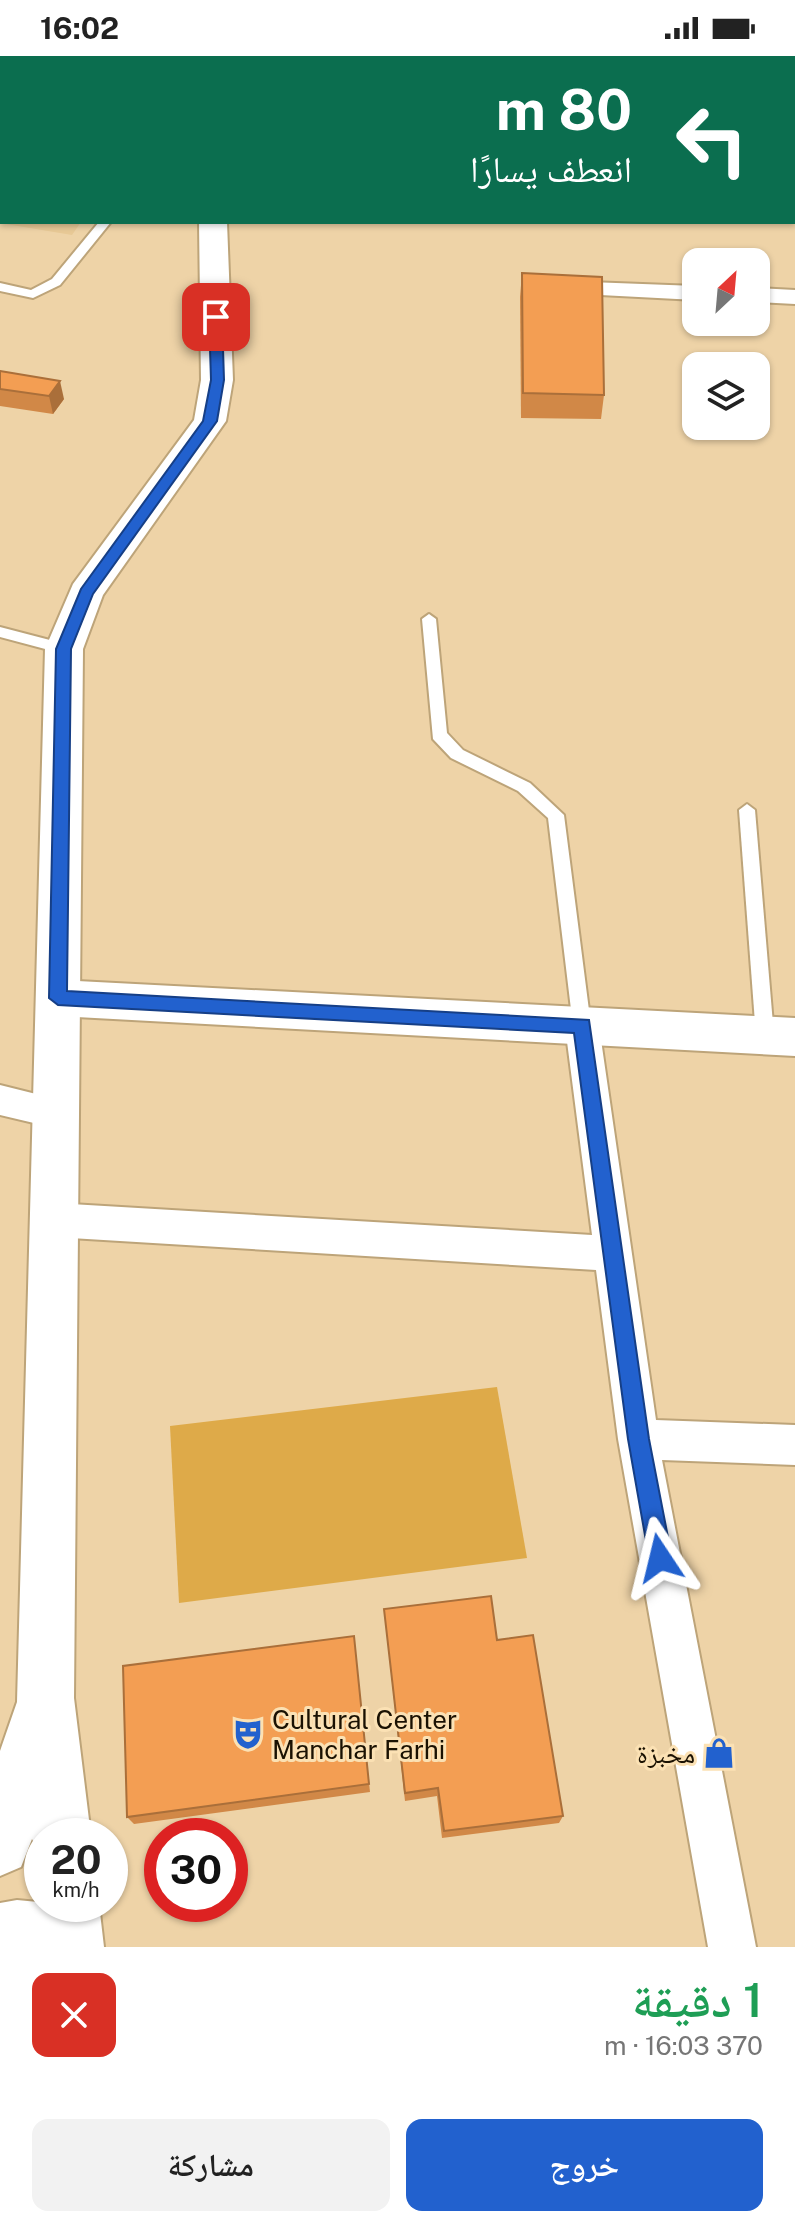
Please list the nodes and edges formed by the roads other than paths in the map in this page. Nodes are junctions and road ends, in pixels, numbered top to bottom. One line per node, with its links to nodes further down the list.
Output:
1 (103, 224): 3 (lane)
2 (213, 224): 10 (main road)
3 (0, 287)
4 (589, 289): 5 (street)
5 (682, 292)
6 (770, 296): 7 (street)
7 (795, 297)
8 (429, 619): 13 (lane)
9 (0, 632): 10 (lane)
10 (64, 649): 12 (main road)
11 (747, 810): 14 (lane)
12 (58, 998): 13 (main road); 16 (main road)
13 (582, 1026): 14 (main road); 18 (street)
14 (780, 1036)
15 (0, 1100): 16 (street)
16 (55, 1113): 17 (main road)
17 (54, 1220): 18 (street); 21 (main road)
18 (613, 1254): 19 (street)
19 (638, 1439): 20 (street); 28 (street)
20 (795, 1445)
21 (45, 1698): 22 (main road); 23 (main road)
22 (59, 1818)
23 (0, 1846)
24 (70, 1922): 27 (main road)
25 (0, 1934): 26 (main road)
26 (63, 1947)
27 (73, 1947)
28 (732, 1947)

